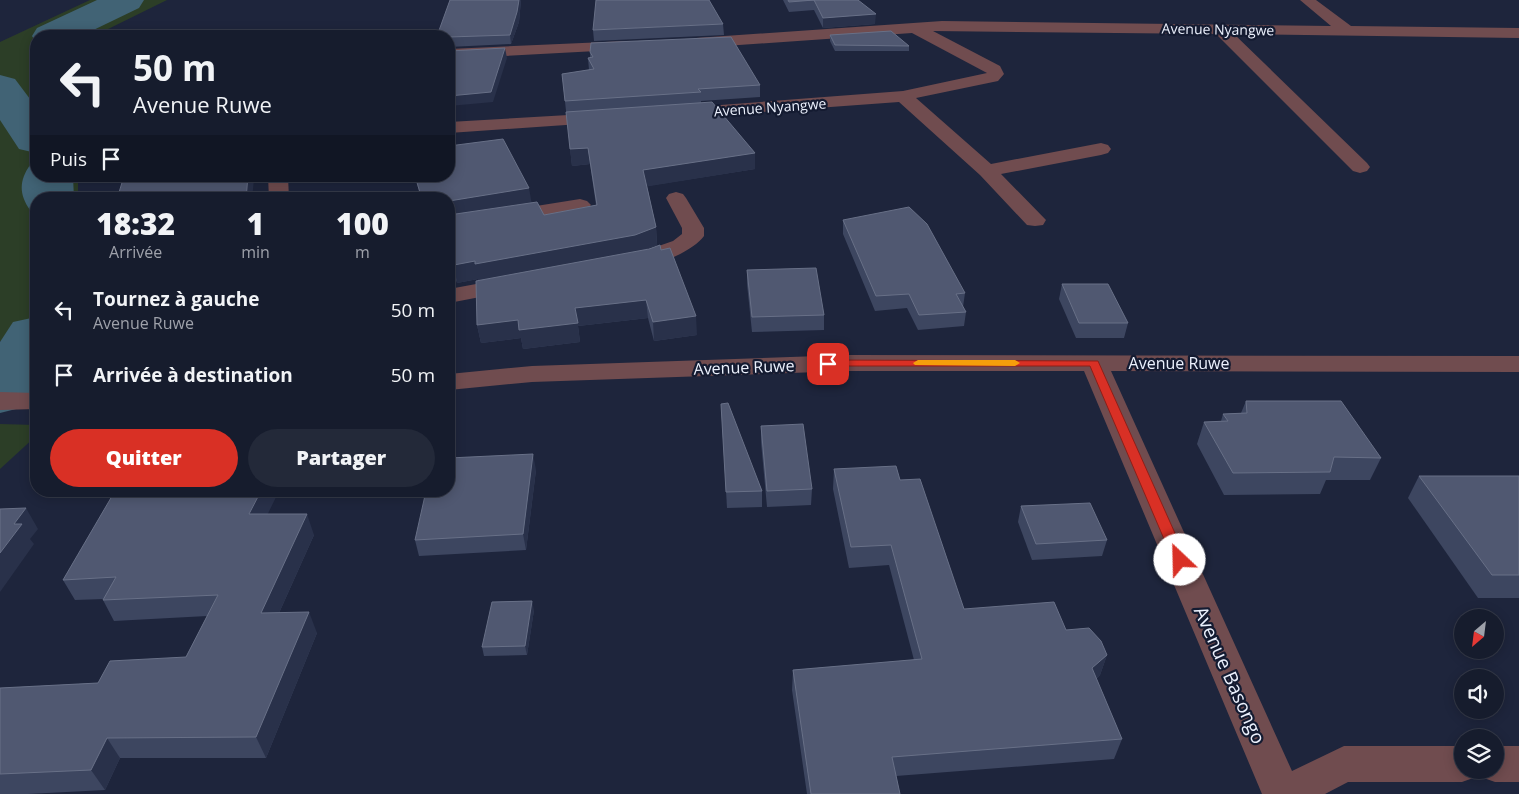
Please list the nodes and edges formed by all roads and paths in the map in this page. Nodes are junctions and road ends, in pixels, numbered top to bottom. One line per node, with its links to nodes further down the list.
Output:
1 (1307, 0): 4 (street)
2 (917, 29): 3 (street, Avenue Nyangwe); 6 (street, Avenue Nyangwe); 9 (street, Avenue Nyangwe)
3 (1220, 30): 4 (street, Avenue Nyangwe); 14 (street)
4 (1347, 31): 5 (street, Avenue Nyangwe)
5 (1519, 33)
6 (680, 44)
7 (642, 46): 8 (street)
8 (455, 54)
9 (903, 96): 10 (street, Avenue Nyangwe); 15 (street)
10 (668, 114)
11 (618, 117): 12 (street)
12 (455, 128)
13 (1101, 149): 15 (street)
14 (1360, 167)
15 (987, 171): 18 (street)
16 (676, 198): 20 (street)
17 (580, 204): 19 (street)
18 (1035, 220)
19 (455, 225)
20 (613, 266)
21 (536, 280): 22 (street)
22 (455, 295)
23 (1094, 363): 24 (street, Avenue Ruwe); 25 (street, Avenue Ruwe); 31 (street, Avenue Basongo)
24 (1519, 364)
25 (455, 381)
26 (0, 400): 27 (street)
27 (30, 401)
28 (1454, 764): 32 (street)
29 (1504, 764): 30 (street)
30 (1519, 764)
31 (1282, 794)
32 (1286, 794)

